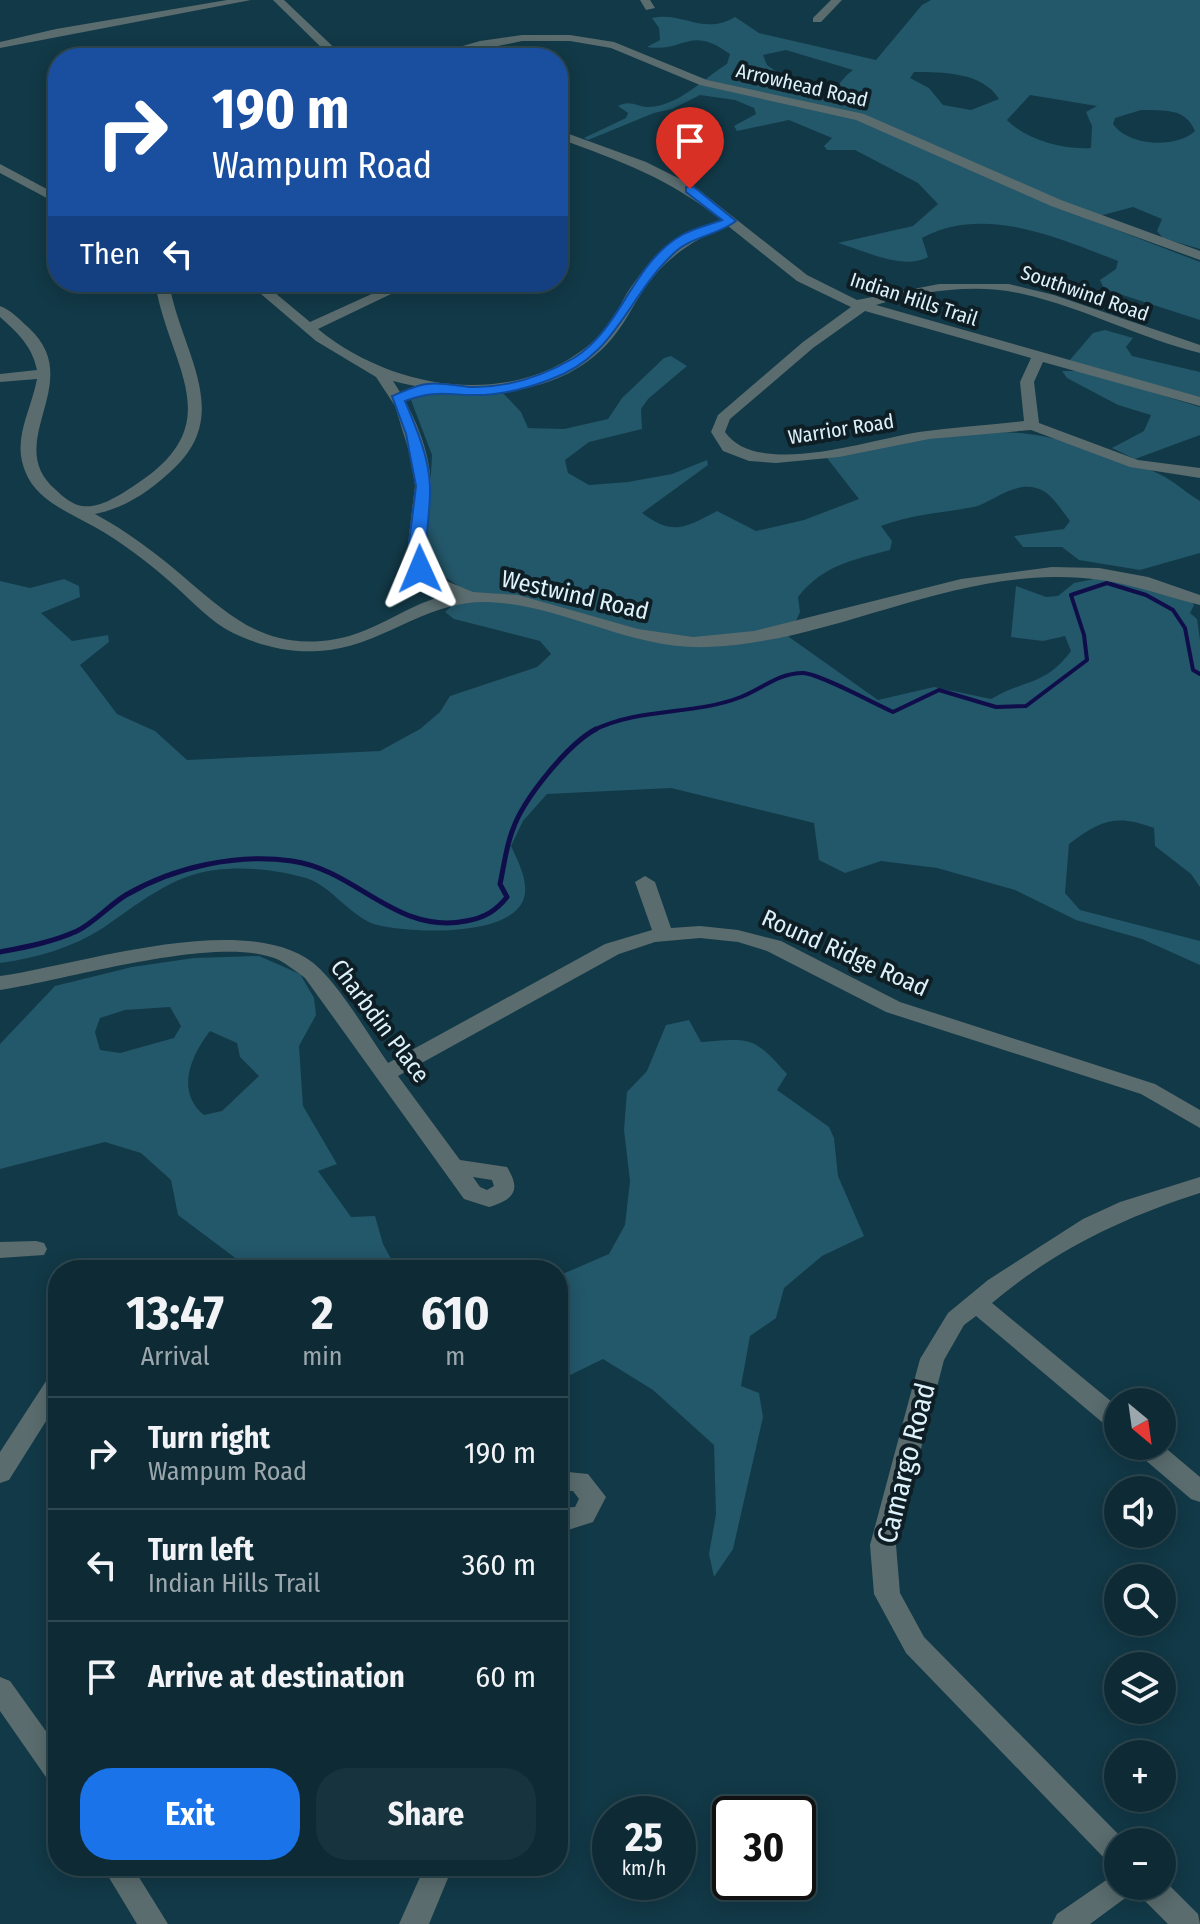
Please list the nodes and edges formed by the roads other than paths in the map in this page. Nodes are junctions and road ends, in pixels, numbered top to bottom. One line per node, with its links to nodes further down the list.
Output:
1 (246, 0): 5 (street)
2 (278, 0): 6 (street)
3 (837, 0): 4 (street)
4 (817, 20)
5 (0, 45)
6 (328, 48)
7 (465, 48): 13 (street, Arrowhead Road)
8 (568, 138): 11 (street, Indian Hills Trail)
9 (0, 168): 10 (street)
10 (48, 194)
11 (730, 221): 18 (street, Indian Hills Trail); 26 (street)
12 (1200, 245): 13 (street)
13 (1177, 248): 14 (street, Arrowhead Road)
14 (1200, 256)
15 (165, 292): 31 (street)
16 (266, 292): 20 (street)
17 (387, 292): 20 (street)
18 (863, 307): 21 (street, Southwind Road); 22 (street, Indian Hills Trail); 29 (street, Warrior Road)
19 (0, 310): 23 (street)
20 (308, 328): 24 (street)
21 (1200, 349)
22 (1040, 357): 28 (street, Indian Hills Trail); 29 (street)
23 (45, 374): 25 (street); 32 (street, Westwind Road)
24 (381, 374): 26 (street); 27 (street)
25 (0, 378)
26 (428, 387): 27 (street)
27 (397, 399): 34 (street)
28 (1200, 402)
29 (1032, 425): 30 (street, Warrior Road)
30 (1200, 473)
31 (111, 507): 32 (street); 33 (street)
32 (77, 511): 33 (street, Westwind Road)
33 (103, 525): 37 (street, Westwind Road)
34 (426, 578): 35 (street); 37 (street)
35 (471, 597): 36 (street, Westwind Road); 37 (street, Westwind Road)
36 (1200, 600)
37 (416, 609)
38 (645, 882): 39 (street)
39 (663, 935): 41 (street, Round Ridge Road); 42 (street, Round Ridge Road)
40 (0, 983): 41 (street, Charbdin Place)
41 (386, 1073): 43 (street, Charbdin Place)
42 (1200, 1120)
43 (454, 1167)
44 (1200, 1185): 47 (street, Camargo Road)
45 (36, 1249): 46 (street)
46 (0, 1250)
47 (975, 1302): 49 (street); 57 (street, Camargo Road)
48 (48, 1398): 51 (street)
49 (1104, 1409)
50 (1162, 1460): 53 (street)
51 (0, 1473)
52 (568, 1481): 54 (street)
53 (1200, 1492)
54 (568, 1518)
55 (0, 1689): 56 (street)
56 (48, 1757)
57 (1104, 1839)
58 (122, 1876): 62 (street)
59 (435, 1876): 63 (street)
60 (1104, 1896): 64 (street)
61 (1164, 1900): 65 (street)
62 (153, 1924)
63 (414, 1924)
64 (1067, 1924)
65 (1188, 1924)

